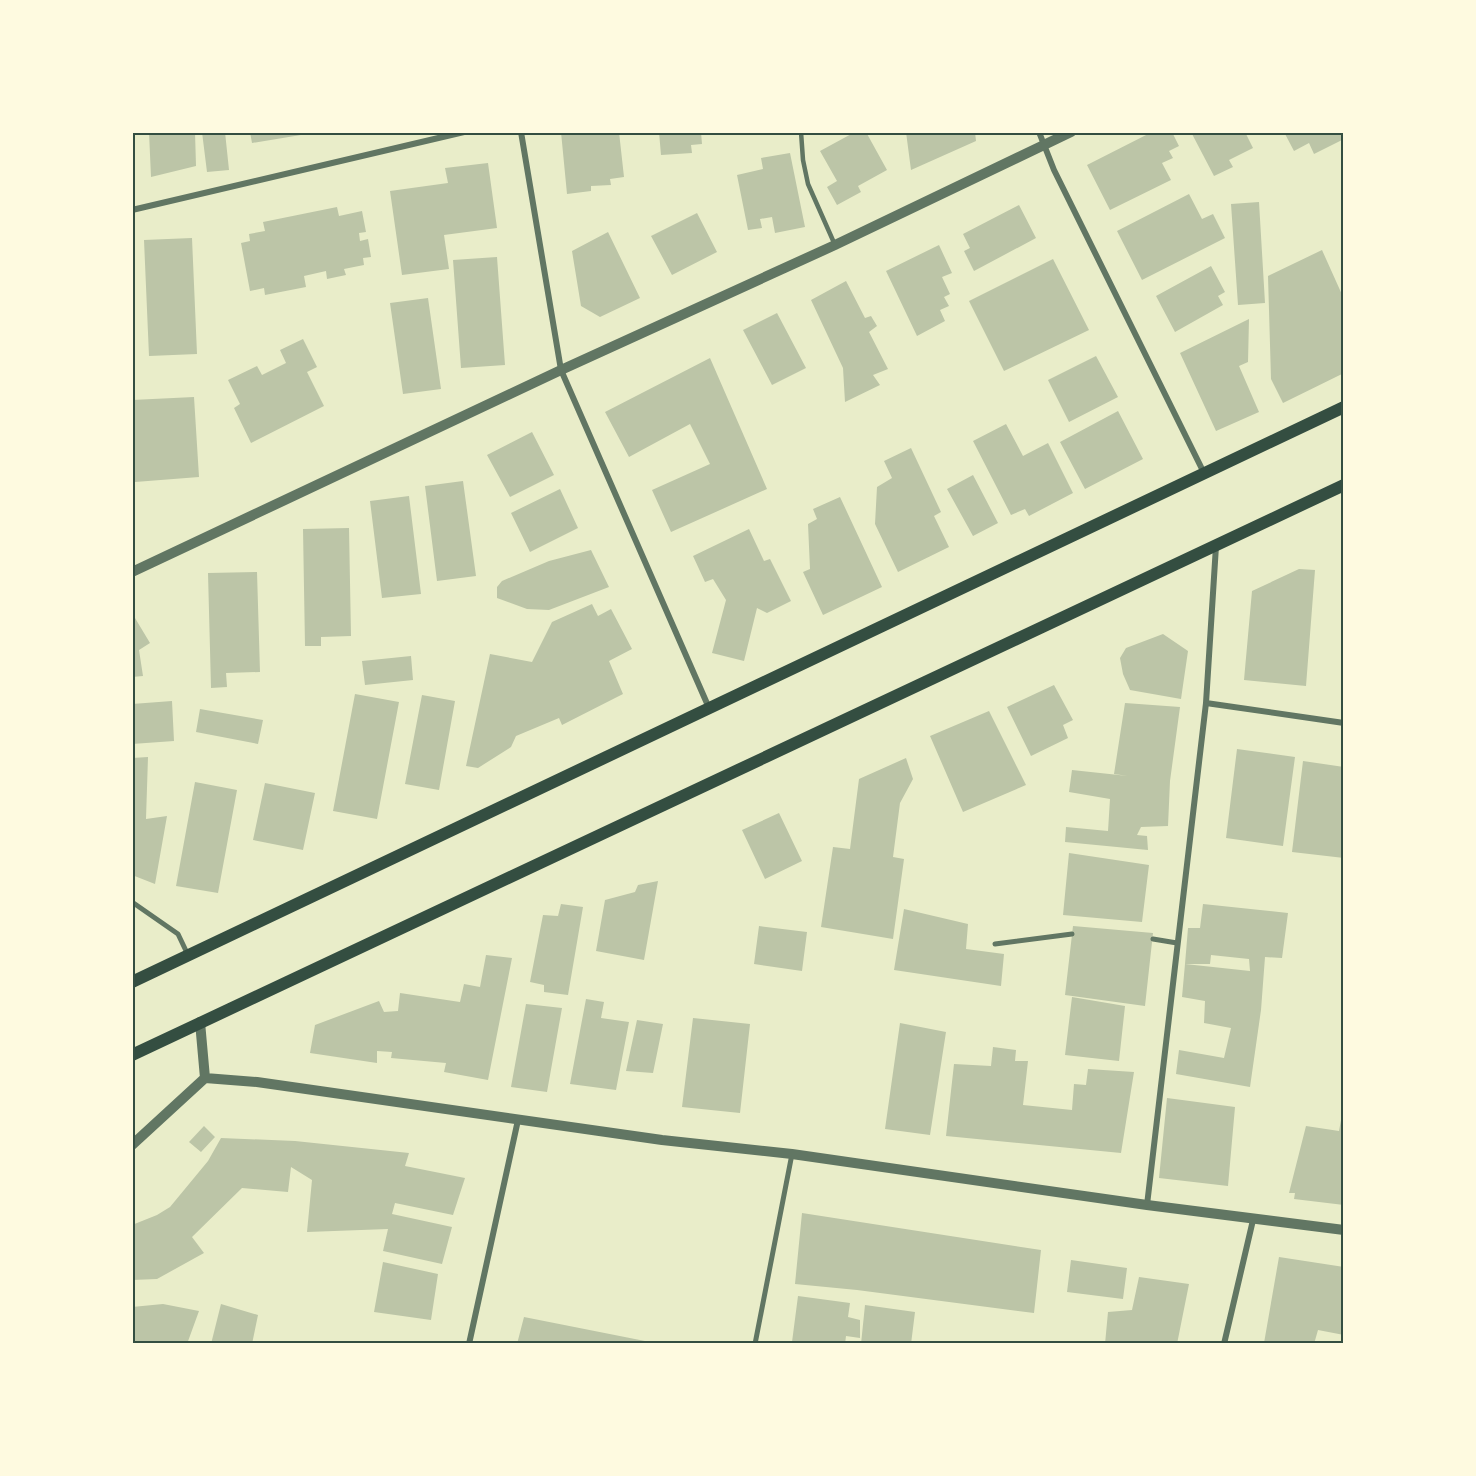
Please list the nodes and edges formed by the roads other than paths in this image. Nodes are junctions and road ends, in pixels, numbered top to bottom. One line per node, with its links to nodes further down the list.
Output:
1 (464, 132): 7 (street)
2 (521, 132): 9 (street)
3 (801, 132): 8 (lane)
4 (1038, 132): 6 (street)
5 (1071, 132): 6 (street)
6 (1043, 145): 8 (street); 11 (street)
7 (132, 210)
8 (836, 245): 9 (street)
9 (561, 370): 14 (street); 16 (street)
10 (1344, 407): 11 (main road)
11 (1204, 473): 16 (main road)
12 (1344, 485): 13 (main road)
13 (1216, 545): 15 (street); 25 (main road)
14 (132, 572)
15 (1206, 703): 17 (street); 21 (street)
16 (709, 708): 23 (main road)
17 (1344, 723)
18 (132, 902): 23 (street)
19 (1072, 934): 22 (street)
20 (1153, 939): 21 (street)
21 (1178, 943): 31 (street)
22 (994, 944)
23 (188, 955): 24 (main road)
24 (132, 982)
25 (200, 1022): 26 (main road); 27 (street)
26 (132, 1055)
27 (205, 1078): 28 (street); 29 (street)
28 (518, 1120): 30 (street); 34 (street)
29 (132, 1145)
30 (792, 1154): 31 (street); 35 (street)
31 (1147, 1205): 32 (street)
32 (1253, 1220): 33 (street); 36 (street)
33 (1344, 1230)
34 (469, 1344)
35 (755, 1344)
36 (1224, 1344)

